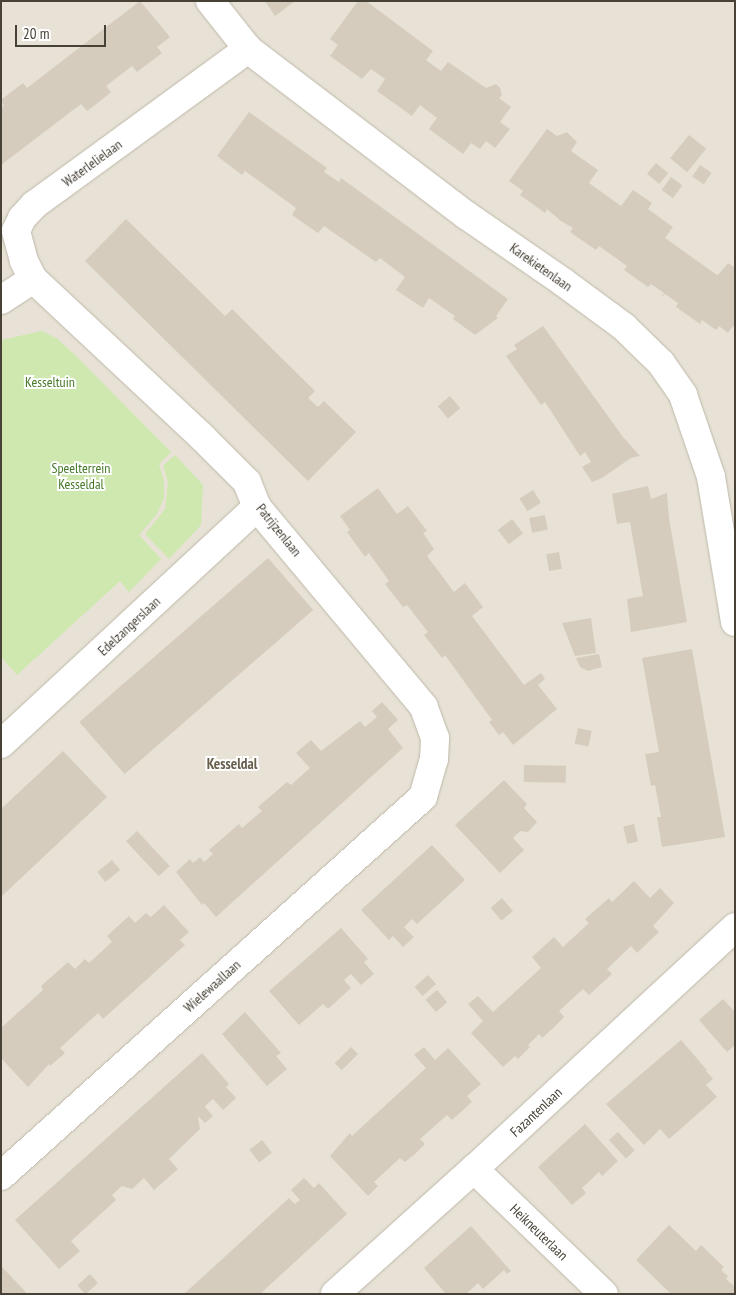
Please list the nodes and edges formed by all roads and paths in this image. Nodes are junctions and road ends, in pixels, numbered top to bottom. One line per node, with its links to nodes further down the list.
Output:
1 (210, 1): 2 (street, Karekietenlaan)
2 (248, 49): 3 (street, Waterlelielaan); 6 (street, Karekietenlaan)
3 (34, 279): 4 (street); 5 (street, Patrijzenlaan)
4 (1, 300)
5 (257, 507): 7 (street, Edelzangerslaan); 8 (street, Patrijzenlaan)
6 (735, 622)
7 (1, 744)
8 (423, 797): 11 (street, Wielewaallaan)
9 (735, 927): 10 (street, Fazantenlaan)
10 (474, 1169): 12 (street, Fazantenlaan); 13 (street, Heikneuterlaan)
11 (1, 1176)
12 (335, 1294)
13 (604, 1294)

